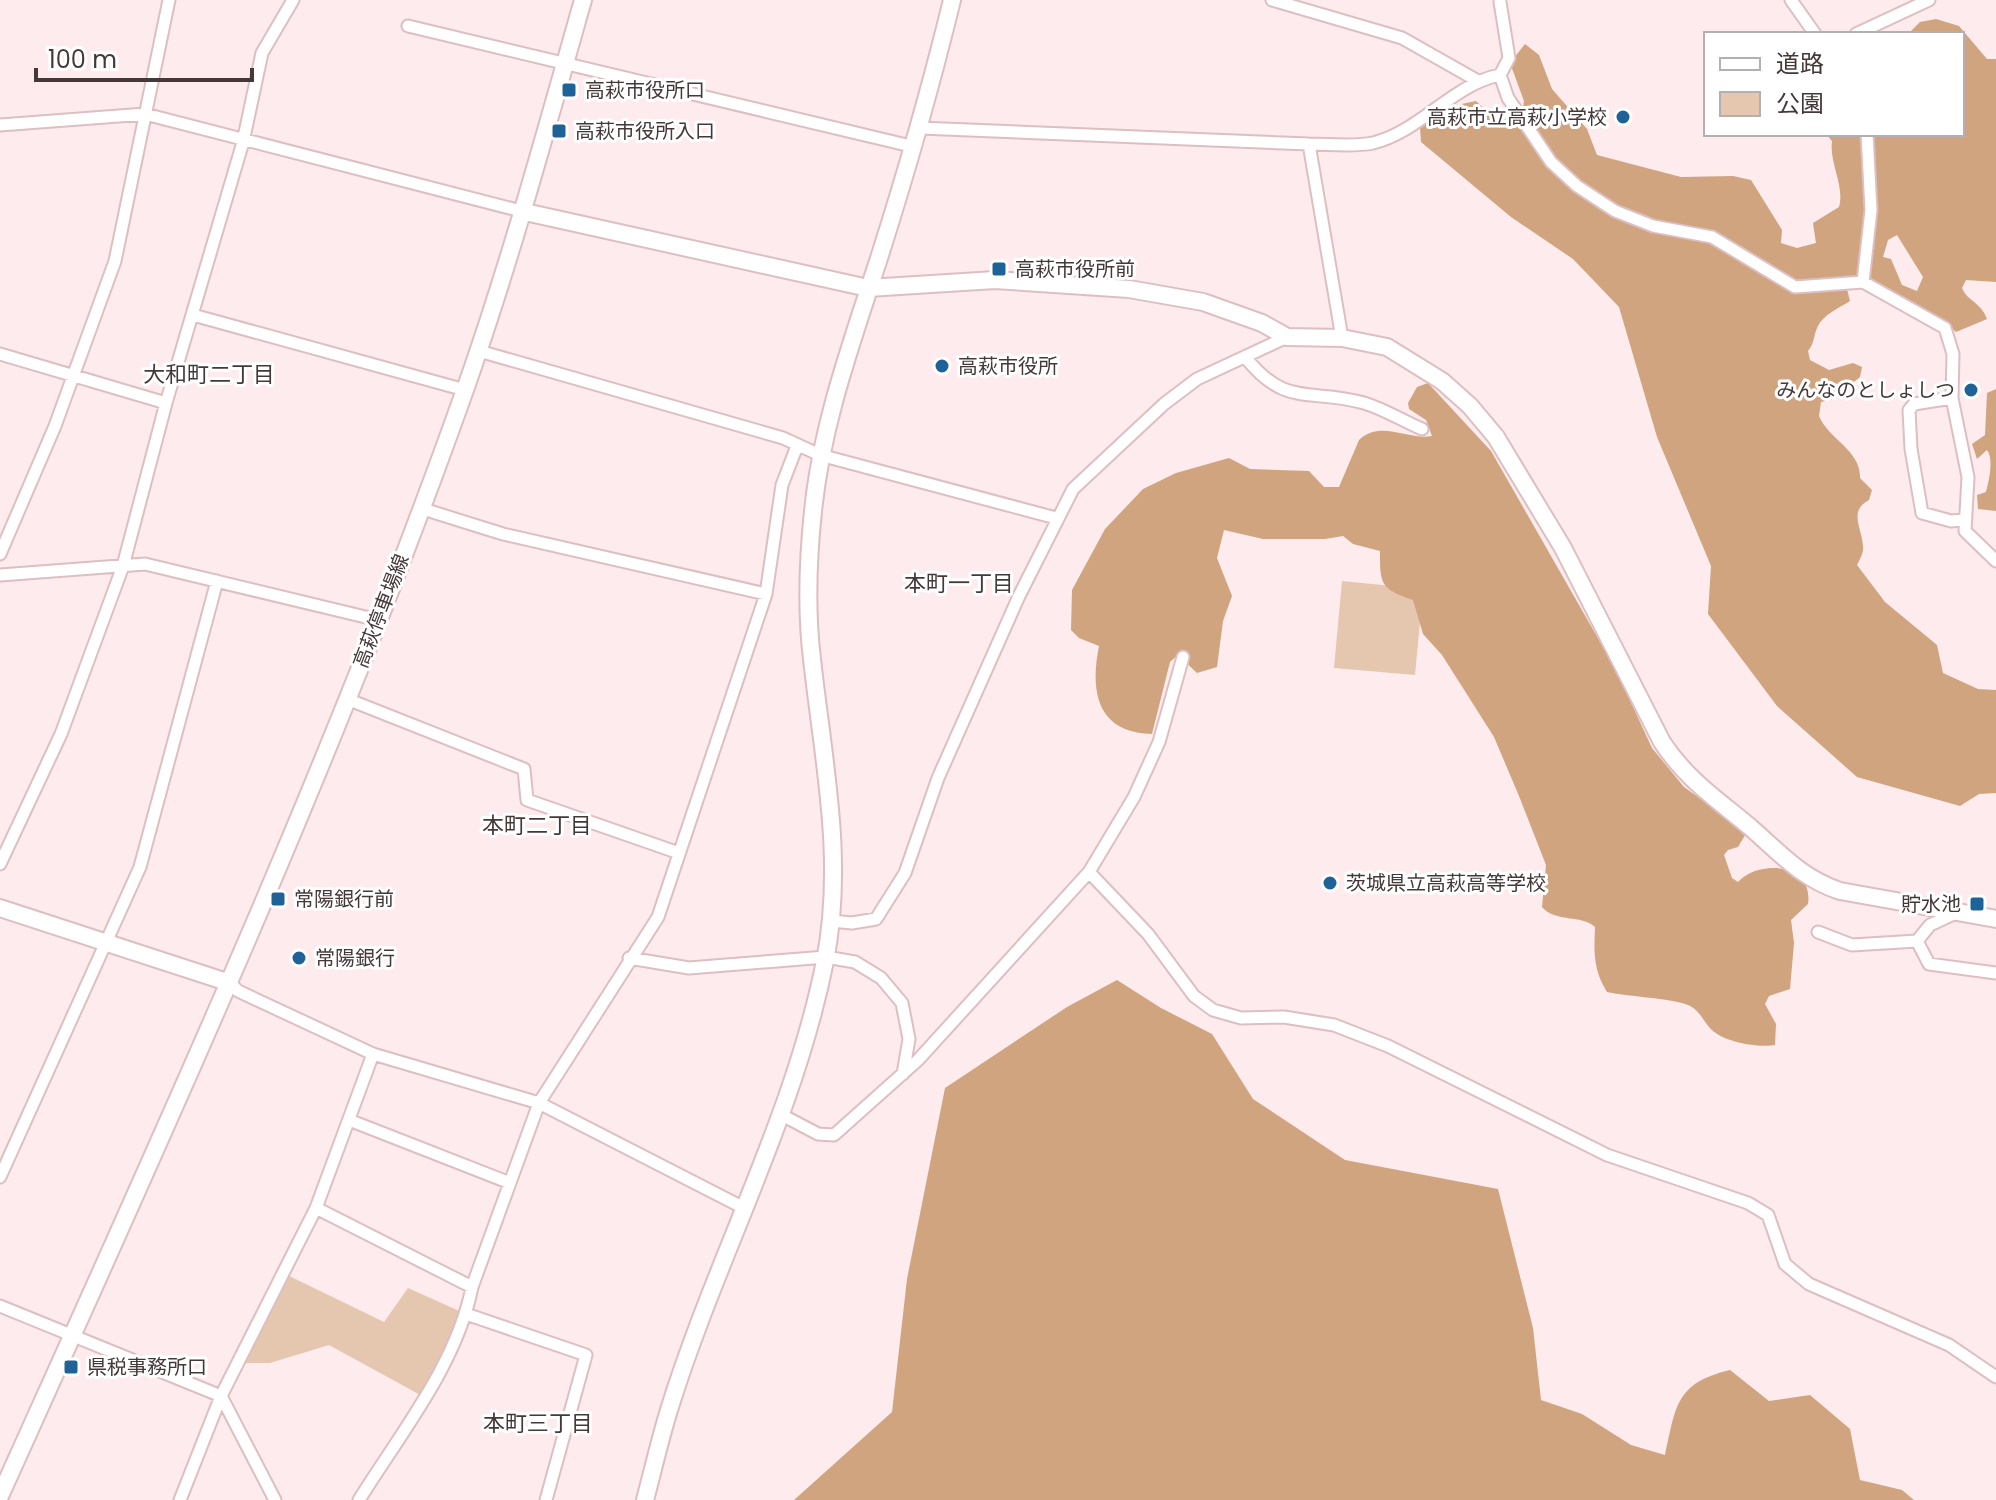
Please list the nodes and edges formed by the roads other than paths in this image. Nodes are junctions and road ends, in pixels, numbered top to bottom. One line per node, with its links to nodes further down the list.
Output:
1 (169, 0): 15 (street)
2 (293, 0): 19 (street)
3 (583, 0): 12 (street, 高萩停車場線)
4 (952, 0): 17 (street)
5 (1272, 0): 14 (street)
6 (1791, 0): 10 (street)
7 (1929, 0): 11 (street)
8 (1500, 2): 13 (street)
9 (408, 26): 12 (street)
10 (1814, 32)
11 (1860, 32)
12 (564, 65): 21 (street); 22 (street, 高萩停車場線)
13 (1500, 75): 14 (street); 23 (street)
14 (1478, 81): 20 (street)
15 (145, 114): 16 (street); 19 (street); 31 (street)
16 (0, 125)
17 (920, 128): 20 (street); 21 (street)
18 (1867, 136): 23 (street)
19 (243, 142): 22 (street); 25 (street)
20 (1309, 144): 27 (street)
21 (915, 147): 24 (street)
22 (525, 212): 24 (street); 28 (street, 高萩停車場線)
23 (1863, 282): 33 (street)
24 (868, 288): 26 (street); 37 (street)
25 (193, 315): 32 (street); 34 (street)
26 (1287, 337): 27 (street); 30 (street)
27 (1342, 338): 54 (street)
28 (479, 351): 32 (street, 高萩停車場線); 36 (street)
29 (0, 354): 31 (street)
30 (1246, 358): 35 (street); 39 (street)
31 (74, 375): 34 (street); 41 (street)
32 (465, 390): 38 (street, 高萩停車場線)
33 (1952, 398): 40 (street); 40 (street)
34 (166, 403): 43 (street)
35 (1422, 429)
36 (797, 446): 37 (street); 46 (street)
37 (820, 455): 39 (street); 56 (street)
38 (420, 508): 46 (street); 47 (street, 高萩停車場線)
39 (1056, 518): 56 (street)
40 (1963, 520): 42 (street)
41 (0, 554)
42 (1996, 561)
43 (123, 566): 44 (street); 45 (street); 51 (street)
44 (0, 575)
45 (217, 581): 47 (street); 59 (street)
46 (766, 594): 50 (street)
47 (378, 620): 49 (street, 高萩停車場線)
48 (1183, 657): 52 (street)
49 (347, 699): 50 (street); 63 (street, 高萩停車場線)
50 (679, 853): 61 (street)
51 (0, 864)
52 (1089, 872): 65 (street); 77 (street)
53 (0, 908): 59 (street)
54 (1959, 912): 55 (street); 58 (street)
55 (1996, 919)
56 (831, 921): 60 (street)
57 (1818, 932): 58 (street)
58 (1917, 941): 62 (street)
59 (107, 943): 63 (street); 69 (street)
60 (826, 957): 61 (street); 65 (street); 67 (street)
61 (629, 958): 66 (street)
62 (1996, 973)
63 (230, 983): 64 (street); 76 (street, 高萩停車場線)
64 (373, 1054): 66 (street); 68 (street)
65 (903, 1074): 67 (street)
66 (539, 1103): 70 (street); 72 (street)
67 (780, 1114): 72 (street)
68 (349, 1120): 70 (street); 71 (street)
69 (0, 1177)
70 (510, 1183): 73 (street)
71 (316, 1208): 73 (street); 78 (street)
72 (744, 1208): 84 (street)
73 (472, 1287): 75 (street)
74 (0, 1306): 76 (street)
75 (466, 1314): 82 (street); 83 (street)
76 (73, 1335): 78 (street); 79 (street, 高萩停車場線)
77 (1996, 1377)
78 (221, 1396): 80 (street); 81 (street)
79 (0, 1496)
80 (180, 1500)
81 (275, 1500)
82 (359, 1500)
83 (546, 1500)
84 (645, 1500)

